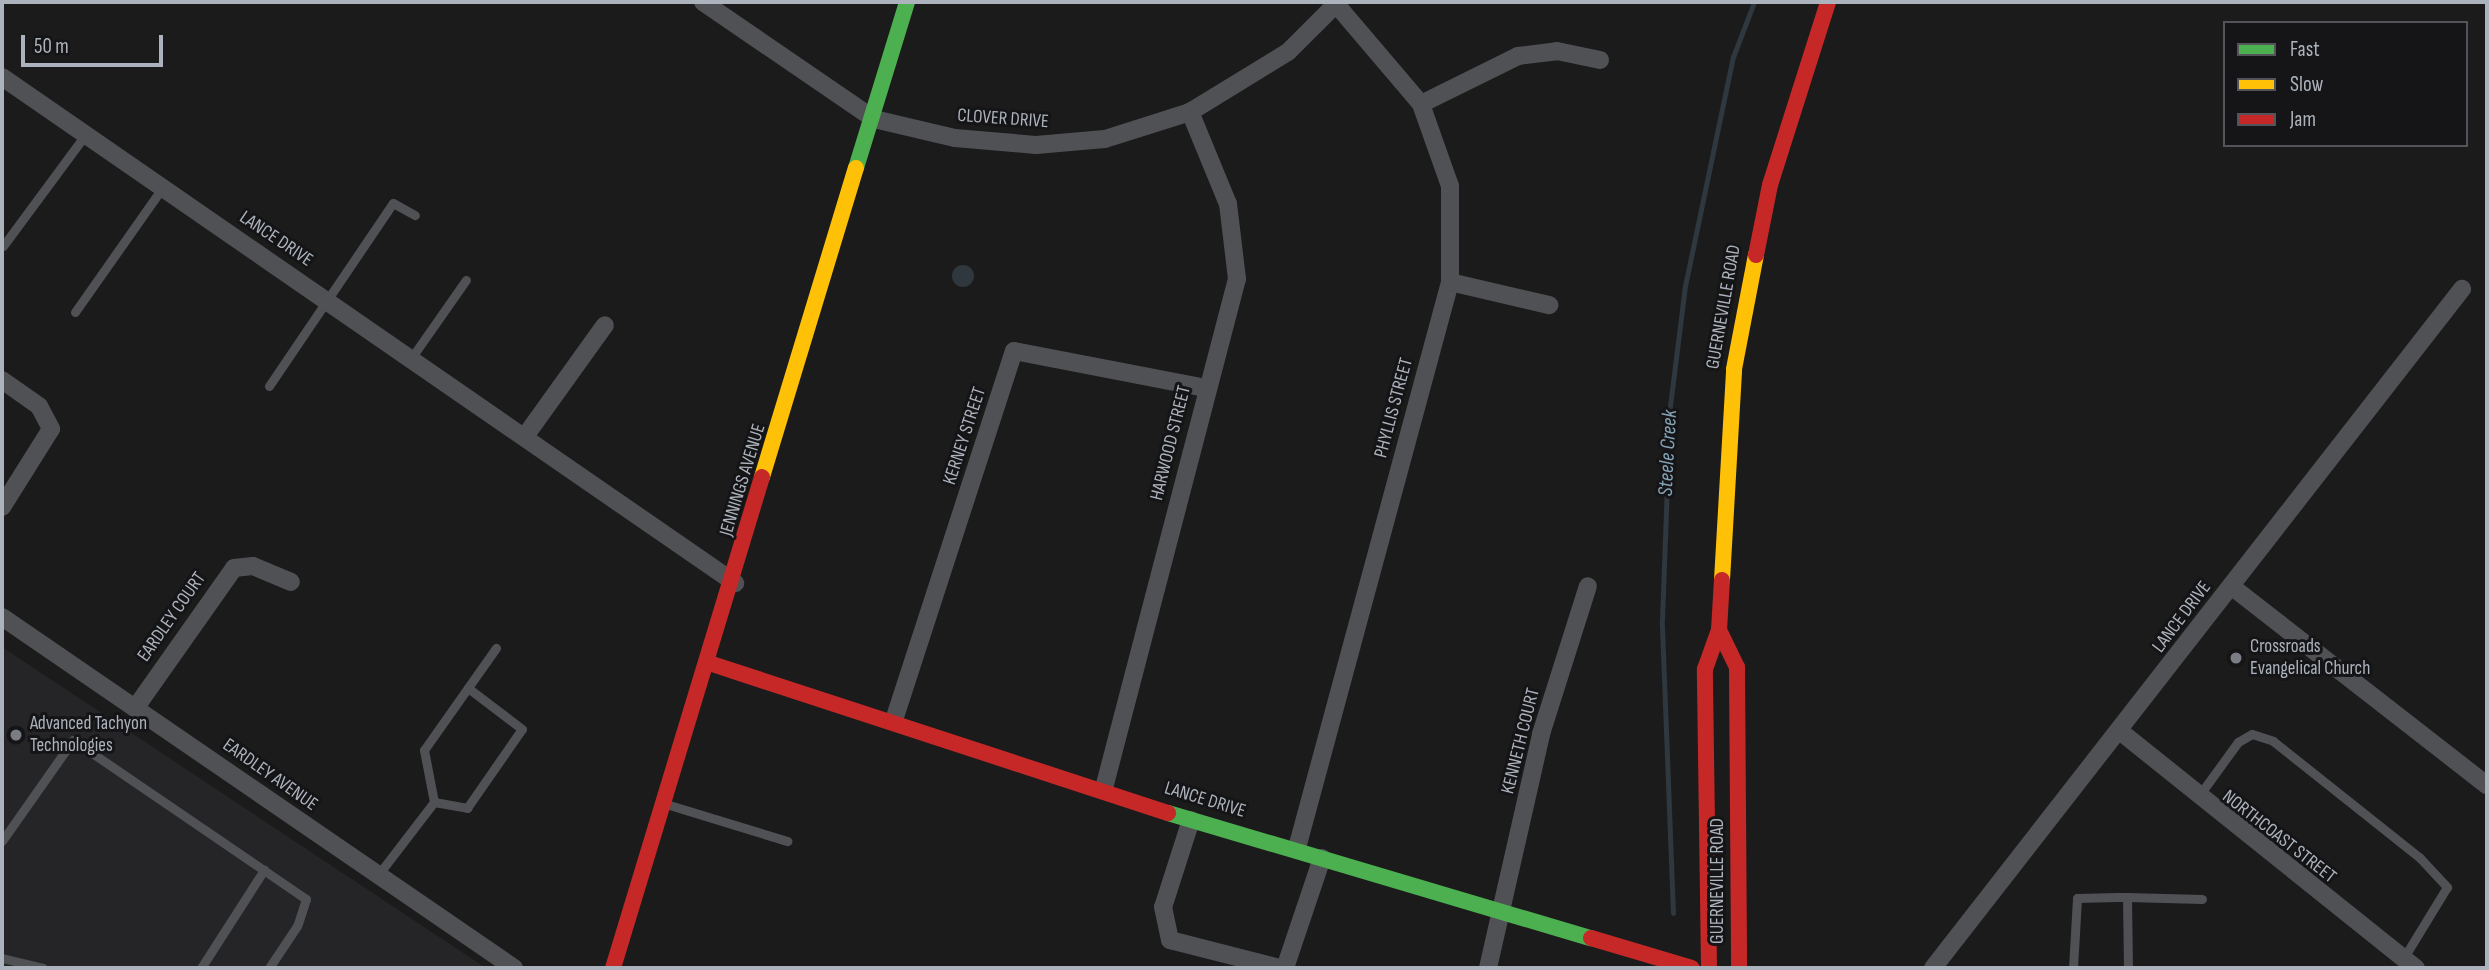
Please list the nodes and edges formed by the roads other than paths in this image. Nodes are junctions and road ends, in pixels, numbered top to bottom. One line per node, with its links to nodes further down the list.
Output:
1 (703, 2): 9 (street, CLOVER DRIVE)
2 (907, 2): 9 (street, JENNINGS AVENUE)
3 (1828, 2): 32 (street, GUERNEVILLE ROAD)
4 (1337, 3): 7 (street, PHYLLIS STREET); 8 (street, CLOVER DRIVE)
5 (1600, 60): 7 (street)
6 (2, 77): 10 (street, LANCE DRIVE)
7 (1421, 104): 15 (street, PHYLLIS STREET)
8 (1190, 112): 9 (street, CLOVER DRIVE); 24 (street, HARWOOD STREET)
9 (874, 118): 28 (street, JENNINGS AVENUE)
10 (86, 134): 11 (street, LANCE DRIVE); 13 (lane)
11 (163, 187): 17 (street, LANCE DRIVE); 19 (lane)
12 (415, 215): 17 (lane)
13 (3, 246)
14 (466, 279): 21 (lane)
15 (1450, 282): 18 (street); 47 (street, PHYLLIS STREET)
16 (2462, 289): 30 (street, LANCE DRIVE)
17 (326, 298): 21 (street, LANCE DRIVE); 23 (lane)
18 (1549, 305)
19 (75, 312)
20 (605, 326): 25 (street)
21 (412, 357): 25 (street, LANCE DRIVE)
22 (2, 380): 26 (street)
23 (270, 386)
24 (1206, 387): 37 (street, KERNEY STREET); 40 (street, HARWOOD STREET)
25 (526, 435): 28 (street, LANCE DRIVE)
26 (3, 502)
27 (291, 582): 36 (street, EARDLEY COURT)
28 (735, 583): 34 (street, JENNINGS AVENUE)
29 (1588, 586): 53 (street, KENNETH COURT)
30 (2231, 586): 38 (street, LANCE DRIVE); 39 (street)
31 (2, 617): 36 (street, EARDLEY AVENUE)
32 (1719, 630): 64 (street, GUERNEVILLE ROAD); 65 (street, GUERNEVILLE ROAD)
33 (496, 648): 35 (lane)
34 (709, 663): 37 (street, LANCE DRIVE); 43 (street, JENNINGS AVENUE)
35 (468, 688): 42 (lane); 42 (lane)
36 (135, 707): 50 (street, EARDLEY AVENUE)
37 (894, 720): 40 (street, LANCE DRIVE)
38 (2120, 732): 41 (street, NORTHCOAST STREET); 66 (street, LANCE DRIVE)
39 (2487, 785)
40 (1104, 788): 44 (street, LANCE DRIVE)
41 (2197, 799): 55 (street, NORTHCOAST STREET); 55 (lane)
42 (434, 802): 50 (lane)
43 (666, 804): 46 (lane); 60 (street, JENNINGS AVENUE)
44 (1191, 820): 47 (street, LANCE DRIVE); 61 (street)
45 (2, 841): 49 (lane)
46 (787, 841)
47 (1297, 848): 48 (street, LANCE DRIVE)
48 (1322, 858): 53 (street, LANCE DRIVE); 61 (street)
49 (264, 870): 57 (lane); 58 (lane)
50 (378, 875): 59 (street, EARDLEY AVENUE)
51 (2127, 897): 52 (lane); 67 (lane); 68 (lane)
52 (2202, 899)
53 (1503, 909): 62 (street, KENNETH COURT); 63 (street, LANCE DRIVE)
54 (2, 958): 56 (lane)
55 (2409, 965)
56 (43, 968)
57 (201, 968)
58 (268, 968)
59 (514, 968)
60 (613, 968)
61 (1282, 968)
62 (1488, 968)
63 (1692, 968)
64 (1709, 968)
65 (1740, 968)
66 (1933, 968)
67 (2073, 968)
68 (2128, 968)

